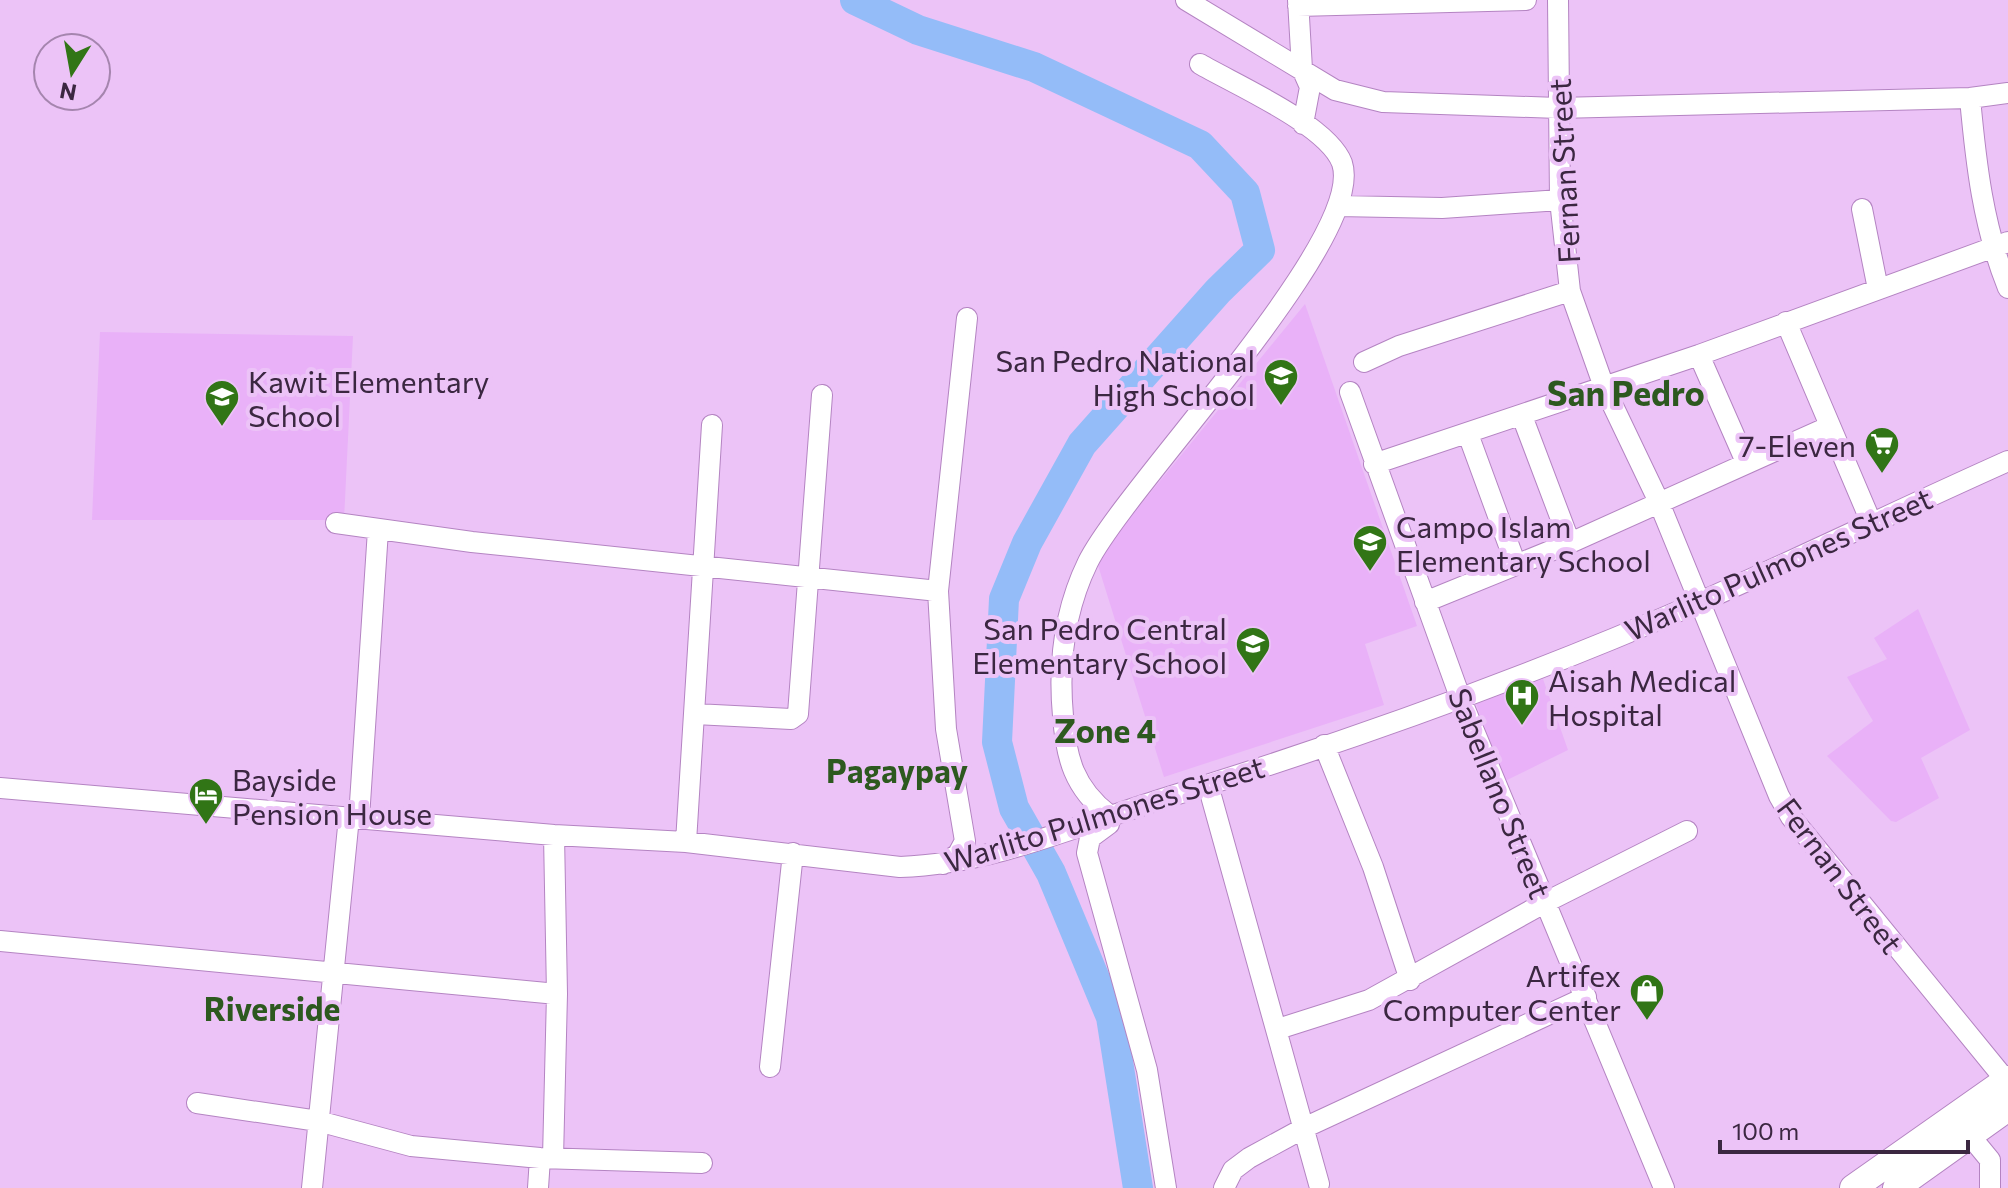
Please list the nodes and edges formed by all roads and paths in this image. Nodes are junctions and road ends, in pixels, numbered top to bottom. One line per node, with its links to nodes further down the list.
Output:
1 (1186, 0): 6 (street)
2 (1526, 0): 4 (street)
3 (1558, 0): 9 (street, Fernan Street)
4 (1298, 3): 6 (street)
5 (1200, 64): 10 (street)
6 (1302, 69): 9 (street); 10 (street)
7 (2008, 93): 8 (street)
8 (1970, 98): 9 (street); 14 (street)
9 (1558, 108): 11 (street, Fernan Street)
10 (1303, 124): 12 (street)
11 (1560, 200): 12 (street); 17 (street, Fernan Street)
12 (1338, 206): 48 (street)
13 (1862, 209): 16 (street)
14 (2000, 244): 15 (street); 16 (street)
15 (2008, 288)
16 (1878, 289): 19 (street)
17 (1570, 291): 21 (street); 22 (street, Fernan Street)
18 (967, 318): 40 (street)
19 (1786, 322): 20 (street); 27 (street)
20 (1699, 355): 22 (street); 30 (street)
21 (1364, 362)
22 (1604, 387): 25 (street); 32 (street, Fernan Street)
23 (1350, 392): 31 (street, Sabellano Street)
24 (822, 395): 39 (street)
25 (1522, 416): 28 (street); 36 (street)
26 (712, 425): 38 (street)
27 (1828, 427): 30 (street); 33 (street)
28 (1468, 434): 31 (street); 37 (street)
29 (2008, 461): 33 (street, Warlito Pulmones Street)
30 (1746, 462): 32 (street)
31 (1374, 464): 41 (street, Sabellano Street)
32 (1658, 500): 36 (street); 42 (street, Fernan Street)
33 (1871, 522): 42 (street, Warlito Pulmones Street)
34 (336, 523): 35 (street)
35 (378, 530): 38 (street); 49 (street)
36 (1570, 543): 37 (street)
37 (1516, 565): 41 (street)
38 (704, 567): 39 (street); 44 (street)
39 (809, 578): 40 (street); 44 (street)
40 (938, 591): 54 (street)
41 (1425, 602): 43 (street, Sabellano Street)
42 (1699, 602): 43 (street, Warlito Pulmones Street); 63 (street, Fernan Street)
43 (1460, 697): 45 (street, Warlito Pulmones Street); 55 (street, Sabellano Street)
44 (695, 714): 52 (street)
45 (1324, 745): 46 (street, Warlito Pulmones Street); 58 (street)
46 (1208, 785): 48 (street, Warlito Pulmones Street); 61 (street)
47 (0, 788): 49 (street, Warlito Pulmones Street)
48 (1119, 812): 54 (street, Warlito Pulmones Street); 76 (street)
49 (354, 817): 51 (street, Warlito Pulmones Street); 57 (street)
50 (1687, 831): 55 (street)
51 (554, 835): 52 (street, Warlito Pulmones Street); 59 (street)
52 (686, 842): 53 (street, Warlito Pulmones Street)
53 (793, 853): 54 (street, Warlito Pulmones Street); 62 (street)
54 (943, 864)
55 (1546, 902): 58 (street); 60 (street, Sabellano Street)
56 (0, 941): 57 (street)
57 (336, 972): 59 (street); 66 (street)
58 (1410, 980): 61 (street)
59 (557, 994): 69 (street)
60 (1586, 997): 68 (street); 78 (street, Sabellano Street)
61 (1278, 1029): 68 (street)
62 (770, 1067)
63 (2007, 1081): 67 (main road)
64 (197, 1103): 66 (street)
65 (2008, 1108): 67 (main road)
66 (318, 1121): 69 (street); 74 (street)
67 (1962, 1126): 70 (street); 73 (main road); 79 (main road)
68 (1306, 1127): 72 (street); 77 (street)
69 (546, 1158): 71 (street); 75 (street)
70 (1999, 1160): 80 (street)
71 (702, 1163)
72 (1319, 1184)
73 (1865, 1185)
74 (312, 1188)
75 (538, 1188)
76 (1166, 1188)
77 (1224, 1188)
78 (1664, 1188)
79 (1896, 1188)
80 (1990, 1188)

